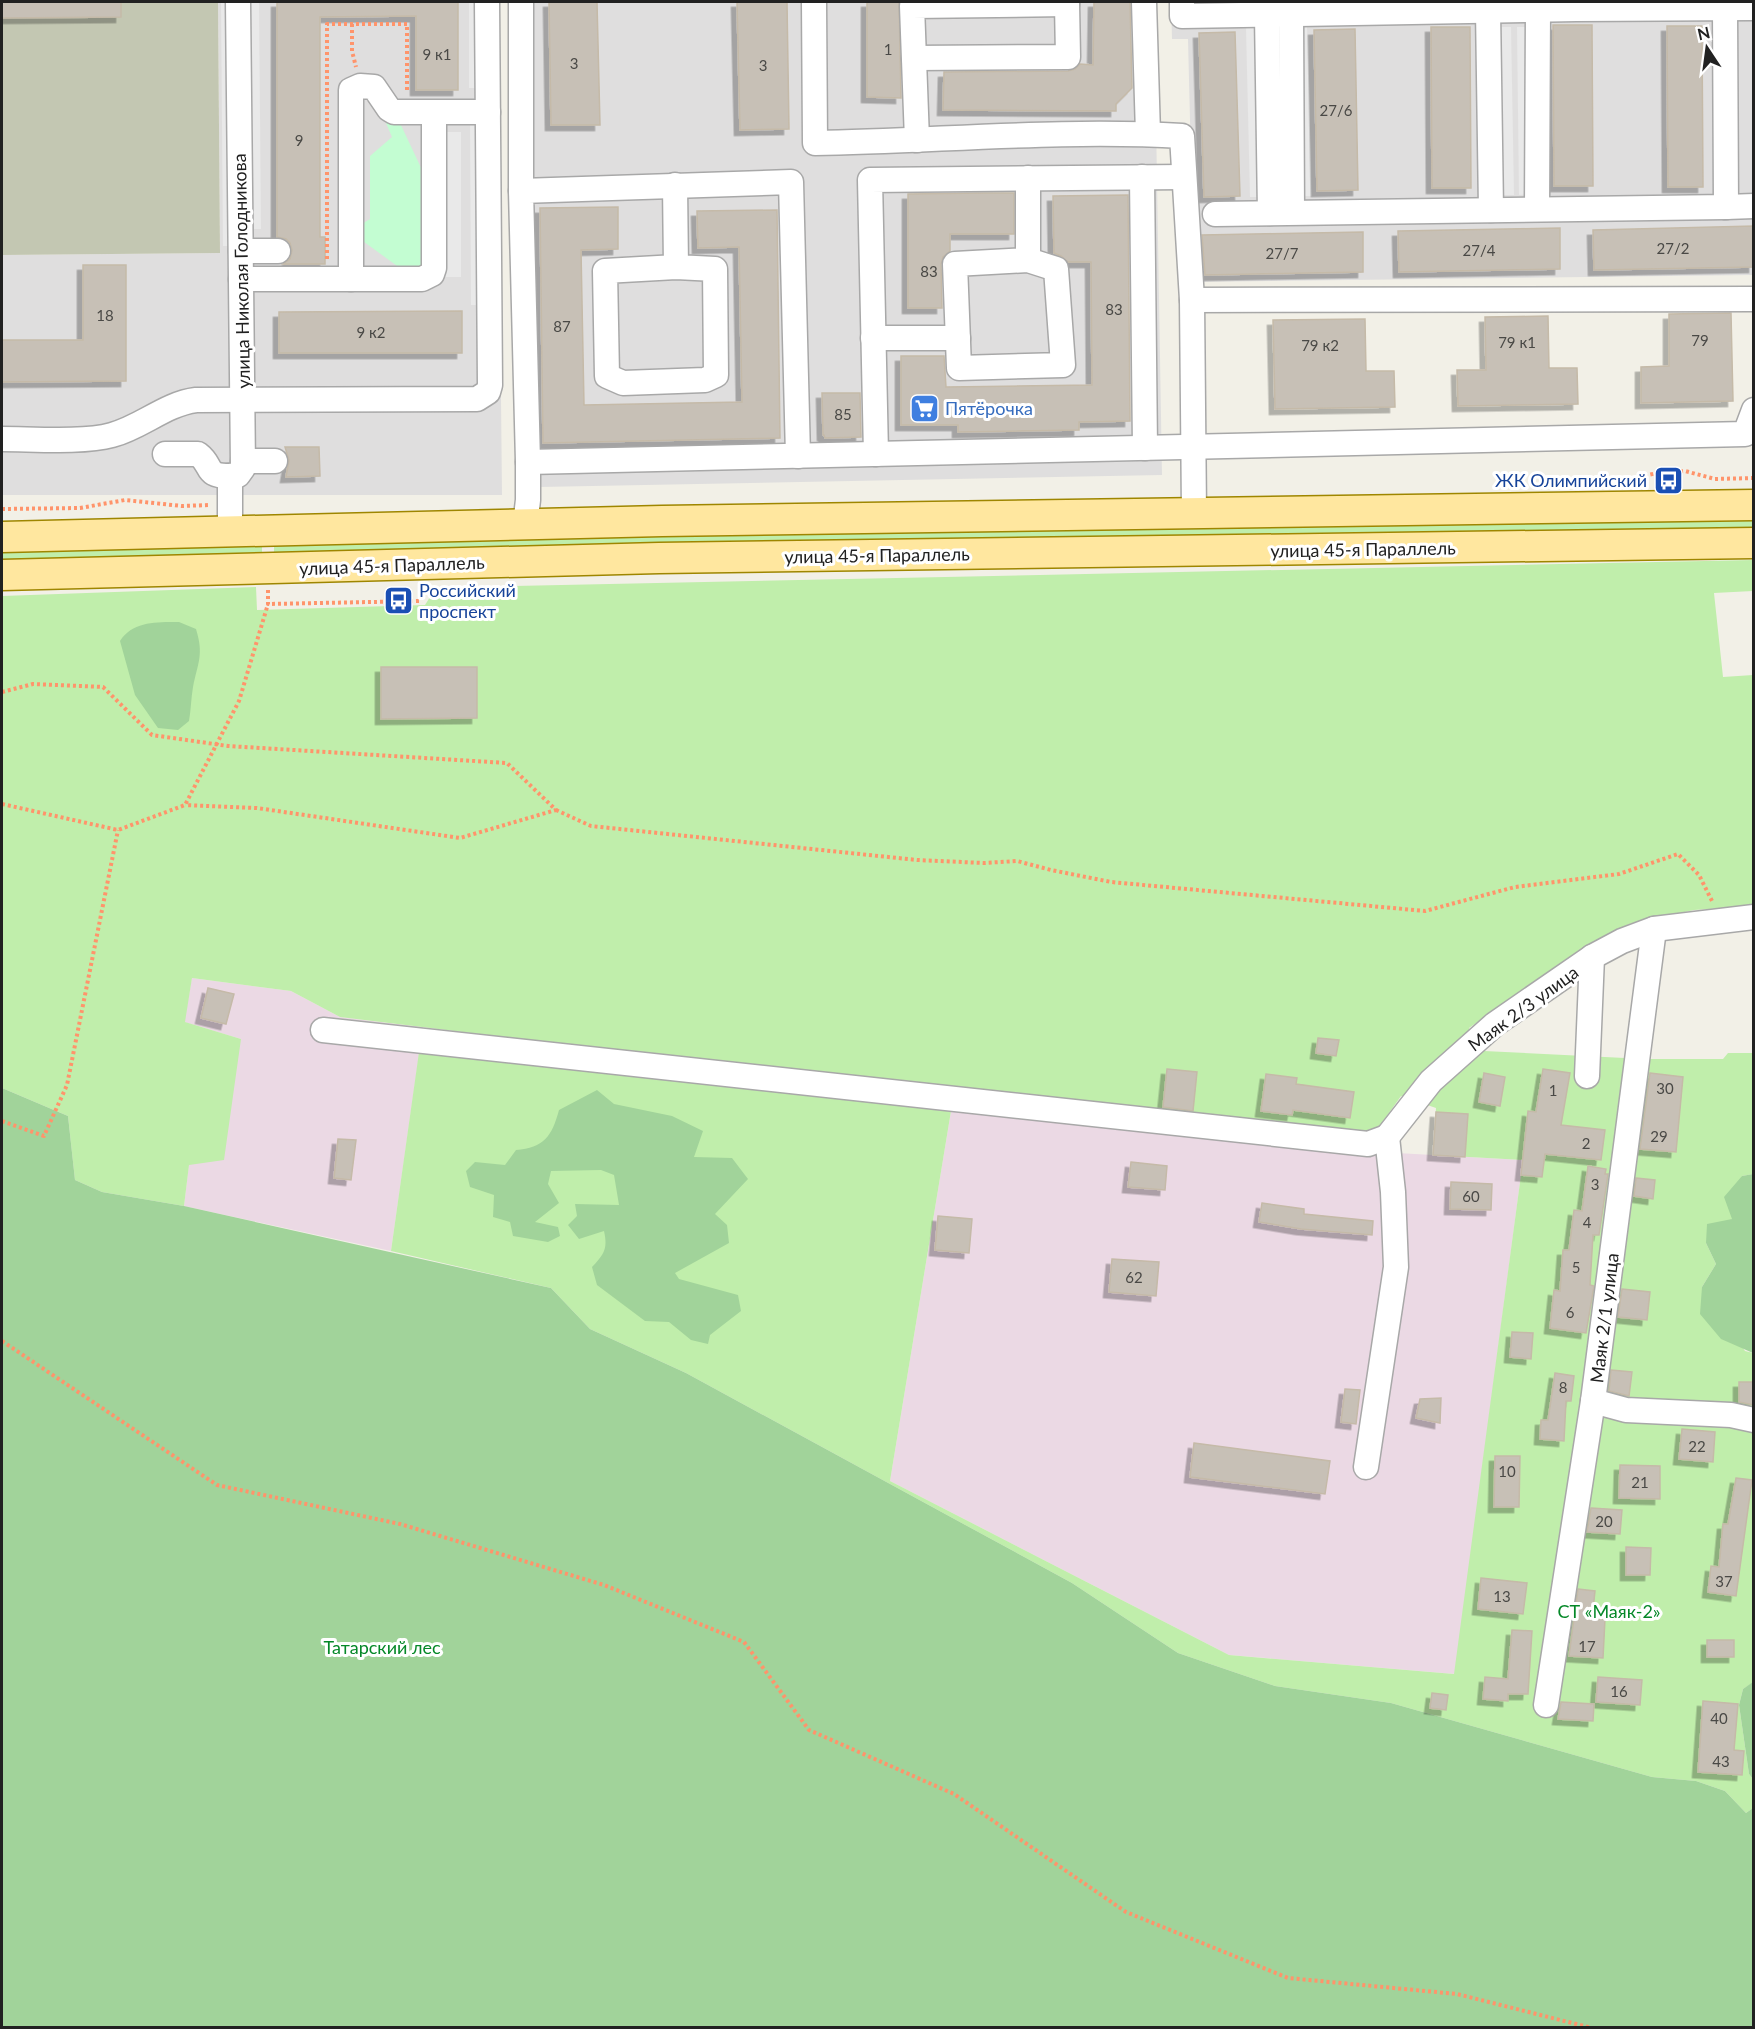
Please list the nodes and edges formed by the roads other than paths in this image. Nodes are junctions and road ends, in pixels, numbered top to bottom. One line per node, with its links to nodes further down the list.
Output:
1 (238, 2): 31 (street, улица Николая Голодникова)
2 (487, 2): 16 (street)
3 (521, 2): 23 (street)
4 (814, 2): 18 (street)
5 (1144, 2): 17 (street)
6 (1182, 2): 13 (street)
7 (1067, 3): 14 (street); 14 (street)
8 (1576, 5): 10 (street); 11 (street)
9 (1754, 8): 11 (street)
10 (1538, 9): 12 (street); 26 (street)
11 (1725, 9): 25 (street)
12 (1488, 10): 13 (street); 27 (street)
13 (1279, 14): 28 (street)
14 (914, 58): 18 (street)
15 (434, 112): 16 (street); 35 (street); 35 (street)
16 (488, 112): 40 (street)
17 (1148, 134): 18 (street); 20 (street)
18 (917, 140)
19 (1142, 177): 20 (street); 21 (street); 44 (street)
20 (1184, 177): 37 (street)
21 (1028, 178): 32 (street); 38 (street)
22 (675, 186): 23 (street); 33 (street); 47 (street)
23 (521, 191): 49 (street)
24 (1754, 206): 25 (street)
25 (1726, 207): 26 (street)
26 (1537, 209): 27 (street)
27 (1491, 210): 28 (street)
28 (1281, 213): 29 (street)
29 (1215, 214)
30 (278, 250): 31 (street)
31 (241, 251): 34 (street, улица Николая Голодникова)
32 (1028, 260): 39 (street); 39 (street)
33 (676, 267): 33 (street)
34 (241, 279): 35 (street); 40 (street, улица Николая Голодникова)
35 (351, 279)
36 (1754, 298): 37 (street)
37 (1192, 300): 43 (street)
38 (873, 338): 39 (street); 46 (street)
39 (958, 338)
40 (242, 400): 42 (street); 50 (street, улица Николая Голодникова)
41 (1754, 410): 43 (street)
42 (2, 439)
43 (1193, 447): 44 (street); 52 (street)
44 (1145, 448): 46 (street)
45 (165, 454): 50 (street)
46 (876, 454): 47 (street)
47 (798, 456): 49 (street)
48 (275, 461): 50 (street)
49 (528, 462): 53 (street)
50 (236, 468): 54 (street, улица Николая Голодникова)
51 (1754, 505): 52 (main road, улица 45-я Параллель)
52 (1194, 513): 53 (main road, улица 45-я Параллель)
53 (525, 525): 54 (main road, улица 45-я Параллель)
54 (230, 532): 55 (main road, улица 45-я Параллель)
55 (2, 537)
56 (1754, 543): 57 (main road, улица 45-я Параллель)
57 (2, 575)
58 (1754, 917): 59 (street, Маяк 2/3 улица)
59 (1654, 929): 60 (street, Маяк 2/3 улица); 64 (street, Маяк 2/1 улица)
60 (1592, 957): 62 (street); 63 (street, Маяк 2/3 улица)
61 (323, 1029): 63 (street)
62 (1587, 1076)
63 (1387, 1137): 66 (street)
64 (1593, 1401): 65 (street); 67 (street, Маяк 2/1 улица)
65 (1754, 1420)
66 (1366, 1467)
67 (1546, 1705)

